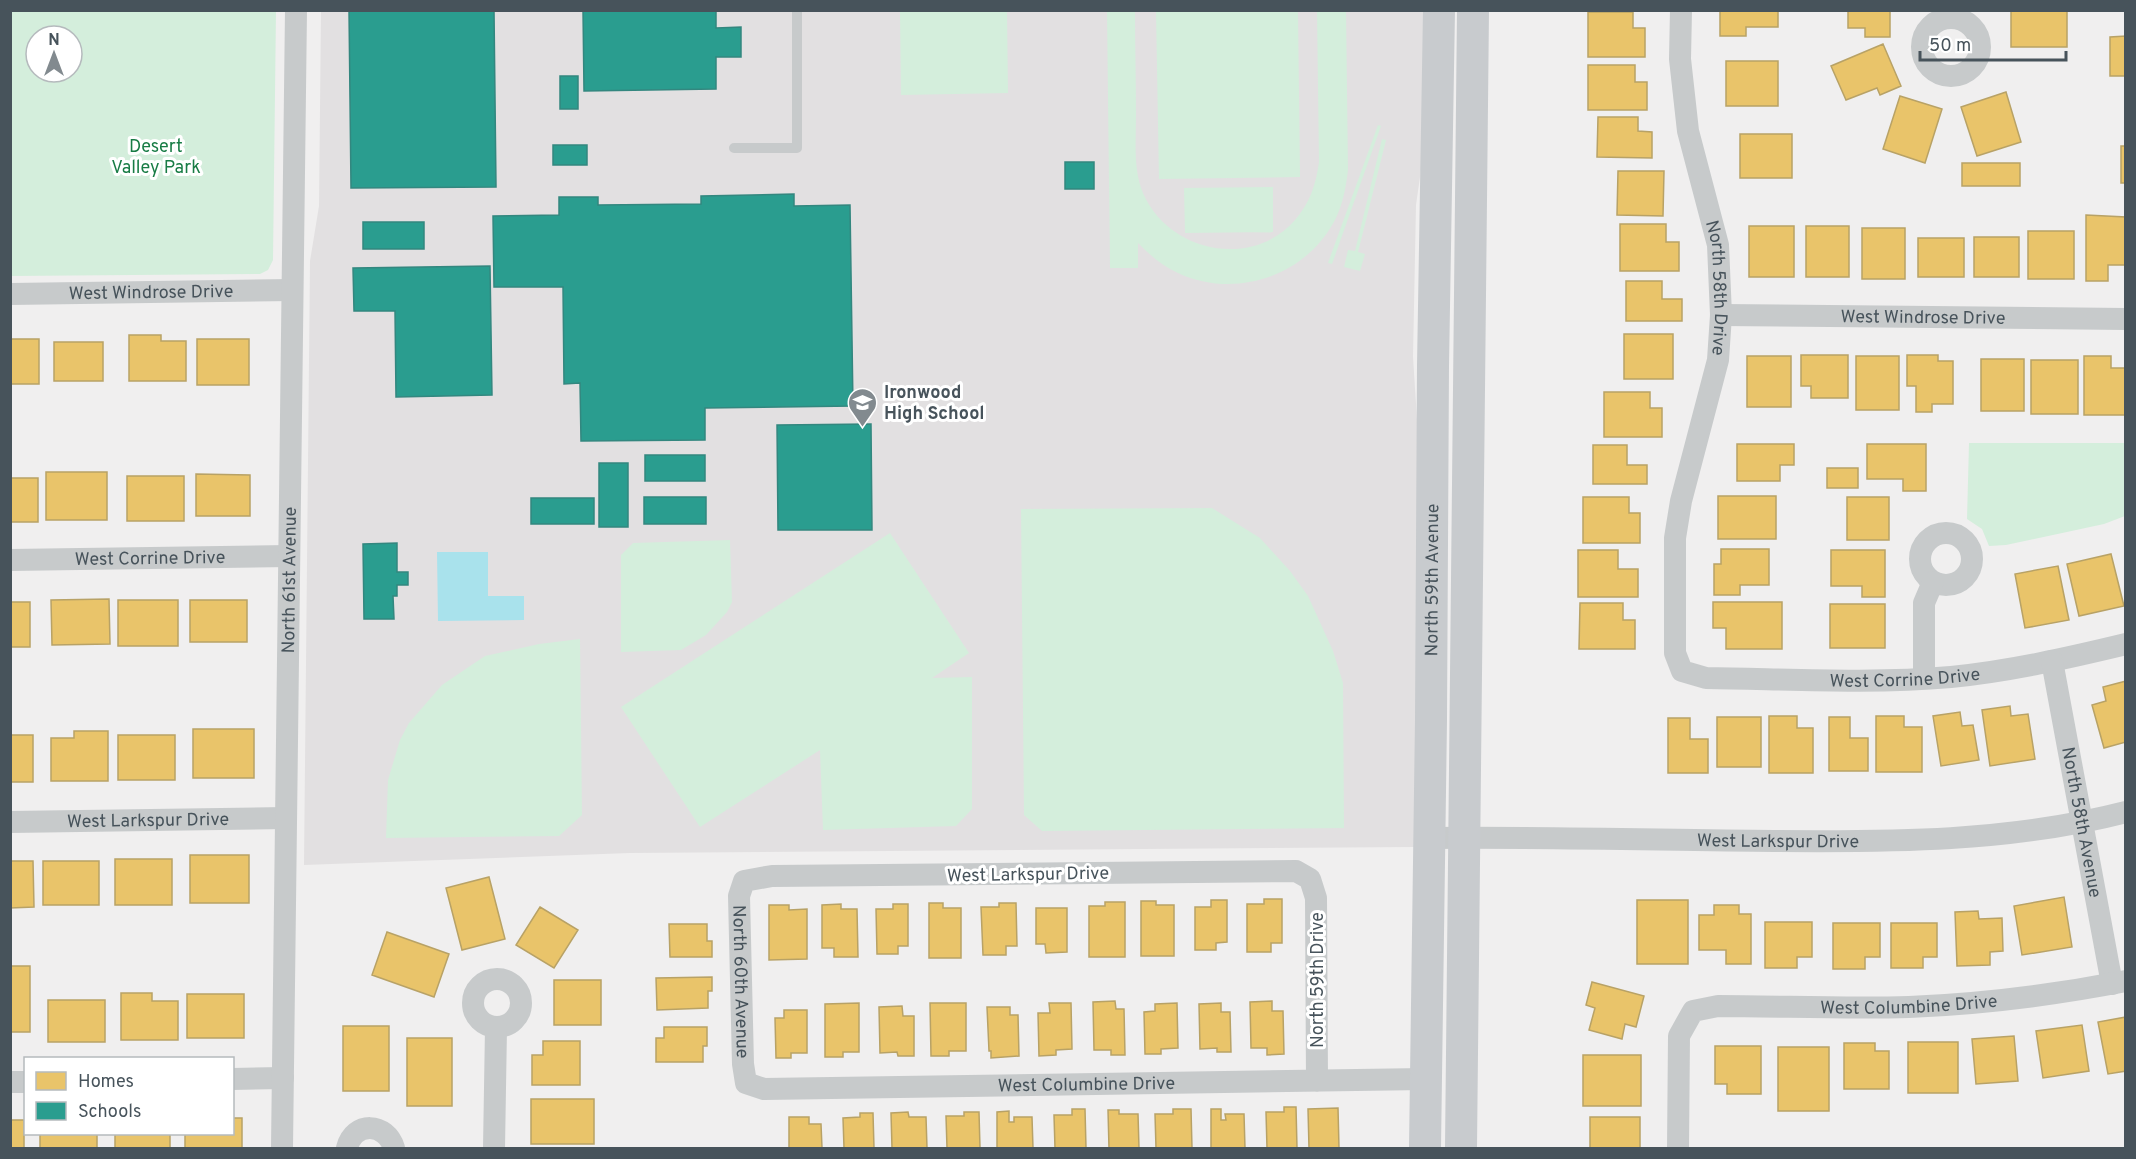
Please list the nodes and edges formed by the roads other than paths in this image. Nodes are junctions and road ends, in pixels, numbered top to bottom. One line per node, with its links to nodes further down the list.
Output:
1 (296, 10): 7 (street, North 61st Avenue)
2 (797, 10): 6 (lane)
3 (1439, 10): 9 (main road, North 59th Avenue)
4 (1473, 10): 12 (main road, North 59th Avenue)
5 (1681, 10): 10 (street, North 58th Drive)
6 (734, 148)
7 (292, 290): 8 (street, West Windrose Drive); 13 (street, North 61st Avenue)
8 (10, 294)
9 (1434, 305): 12 (main road); 24 (main road, North 59th Avenue)
10 (1721, 315): 11 (street, West Windrose Drive); 18 (street, North 58th Drive)
11 (2126, 319)
12 (1468, 365): 25 (main road, North 59th Avenue)
13 (289, 556): 14 (street, West Corrine Drive); 21 (street, North 61st Avenue)
14 (10, 560)
15 (1934, 582): 19 (street)
16 (2126, 644): 17 (street, West Corrine Drive)
17 (2052, 661): 19 (street, West Corrine Drive); 22 (street, North 58th Avenue)
18 (1682, 671): 19 (street, West Corrine Drive)
19 (1924, 678)
20 (2126, 812): 22 (street, West Larkspur Drive)
21 (286, 818): 23 (street, West Larkspur Drive); 30 (street, North 61st Avenue)
22 (2082, 821): 25 (street, West Larkspur Drive); 28 (street, North 58th Avenue)
23 (10, 822)
24 (1430, 838): 25 (street, West Larkspur Drive); 32 (main road, North 59th Avenue)
25 (1464, 838): 40 (main road, North 59th Avenue)
26 (1310, 879): 27 (street, West Larkspur Drive); 33 (street, North 59th Drive)
27 (744, 881): 34 (street, North 60th Avenue)
28 (2119, 982): 41 (street, West Columbine Drive)
29 (496, 1028): 38 (street)
30 (283, 1078): 31 (street); 35 (street, North 61st Avenue)
31 (234, 1079)
32 (1425, 1079): 33 (street, West Columbine Drive); 39 (main road, North 59th Avenue)
33 (1317, 1081): 34 (street, West Columbine Drive)
34 (746, 1083)
35 (282, 1149)
36 (346, 1149): 37 (street)
37 (394, 1149)
38 (495, 1149)
39 (1425, 1149)
40 (1461, 1149)
41 (1678, 1149)

